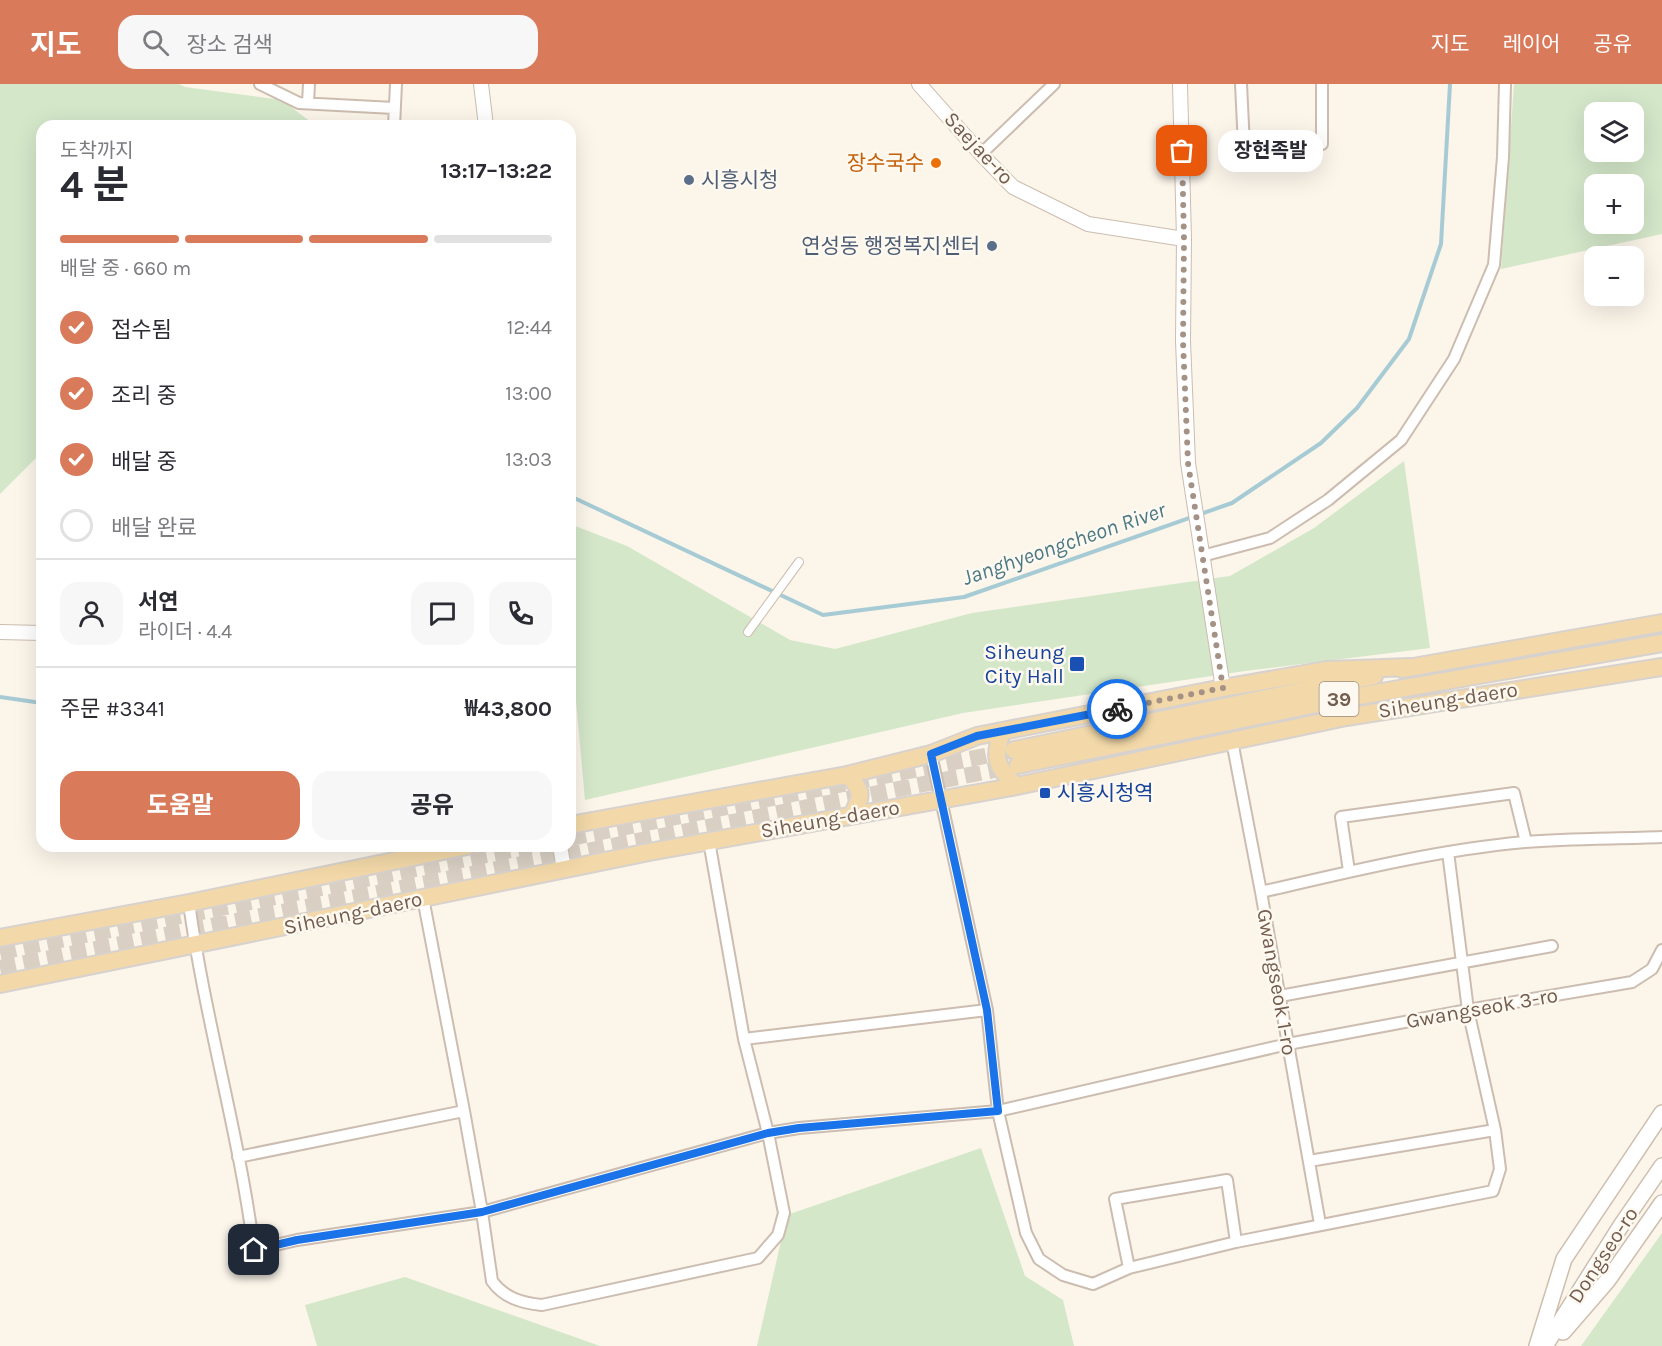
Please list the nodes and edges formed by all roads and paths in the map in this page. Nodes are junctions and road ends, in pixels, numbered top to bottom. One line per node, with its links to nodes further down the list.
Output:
1 (260, 84): 11 (street)
2 (309, 84): 11 (street)
3 (396, 84): 12 (street)
4 (481, 84): 14 (street)
5 (919, 84): 15 (street, Saejae-ro)
6 (1054, 84): 15 (street)
7 (1180, 84): 16 (street)
8 (1241, 84): 9 (street)
9 (1322, 84)
10 (1505, 84): 17 (street)
11 (308, 103): 12 (street)
12 (394, 108): 13 (street)
13 (394, 120)
14 (485, 120)
15 (981, 154): 16 (street, Saejae-ro)
16 (1184, 239): 17 (street)
17 (1202, 556): 26 (street)
18 (799, 562): 21 (street)
19 (1662, 623): 24 (main road, Siheung-daero / 39)
20 (0, 632): 22 (street)
21 (748, 632)
22 (36, 633)
23 (1662, 643): 24 (main road, Siheung-daero / 39)
24 (1411, 667): 26 (main road, Siheung-daero)
25 (1662, 667): 28 (main road, Siheung-daero)
26 (1223, 688): 27 (main road, Siheung-daero)
27 (1003, 731): 29 (main road, Siheung-daero); 31 (main road)
28 (1232, 741): 31 (main road, Siheung-daero); 43 (street, Gwangseok 1-ro)
29 (931, 754): 30 (main road, Siheung-daero); 32 (street)
30 (847, 775): 33 (main road); 34 (main road, Siheung-daero)
31 (1017, 786): 32 (main road, Siheung-daero)
32 (941, 800): 33 (main road, Siheung-daero); 53 (street)
33 (852, 815): 36 (main road, Siheung-daero)
34 (576, 824)
35 (1662, 837): 37 (street)
36 (709, 841): 41 (main road, Siheung-daero); 55 (street)
37 (1526, 842): 40 (street); 42 (street)
38 (437, 852): 45 (main road, Siheung-daero)
39 (561, 852): 41 (street)
40 (1448, 852): 42 (street); 50 (street)
41 (564, 869): 44 (main road, Siheung-daero)
42 (1349, 871): 43 (street)
43 (1261, 892): 52 (street, Gwangseok 1-ro)
44 (423, 898): 47 (main road, Siheung-daero); 57 (street)
45 (189, 903): 46 (main road, Siheung-daero); 47 (street)
46 (0, 938)
47 (195, 944): 51 (main road, Siheung-daero); 62 (street)
48 (1552, 946): 50 (street)
49 (1662, 950): 54 (street, Gwangseok 3-ro)
50 (1463, 964): 52 (street); 54 (street)
51 (0, 984)
52 (1280, 996): 56 (street, Gwangseok 1-ro)
53 (987, 1010): 55 (street); 58 (street)
54 (1468, 1010): 56 (street, Gwangseok 3-ro); 60 (street)
55 (744, 1039): 61 (street)
56 (1288, 1044): 58 (street, Gwangseok 3-ro); 63 (street, Gwangseok 1-ro)
57 (464, 1111): 62 (street); 66 (street)
58 (998, 1111): 61 (street, Gwangseok 3-ro); 69 (street)
59 (1662, 1113): 70 (main road)
60 (1495, 1130): 63 (street); 67 (street)
61 (768, 1133): 66 (street, Gwangseok 3-ro); 66 (street)
62 (238, 1156): 66 (street, Gwangseok 3-ro)
63 (1309, 1161): 67 (street, Gwangseok 1-ro)
64 (1662, 1166): 71 (main road, Dongseo-ro)
65 (1662, 1203): 72 (main road)
66 (482, 1212)
67 (1320, 1224): 68 (street)
68 (1236, 1242): 69 (street); 69 (street)
69 (1129, 1268)
70 (1537, 1346)
71 (1545, 1346)
72 (1551, 1346)

